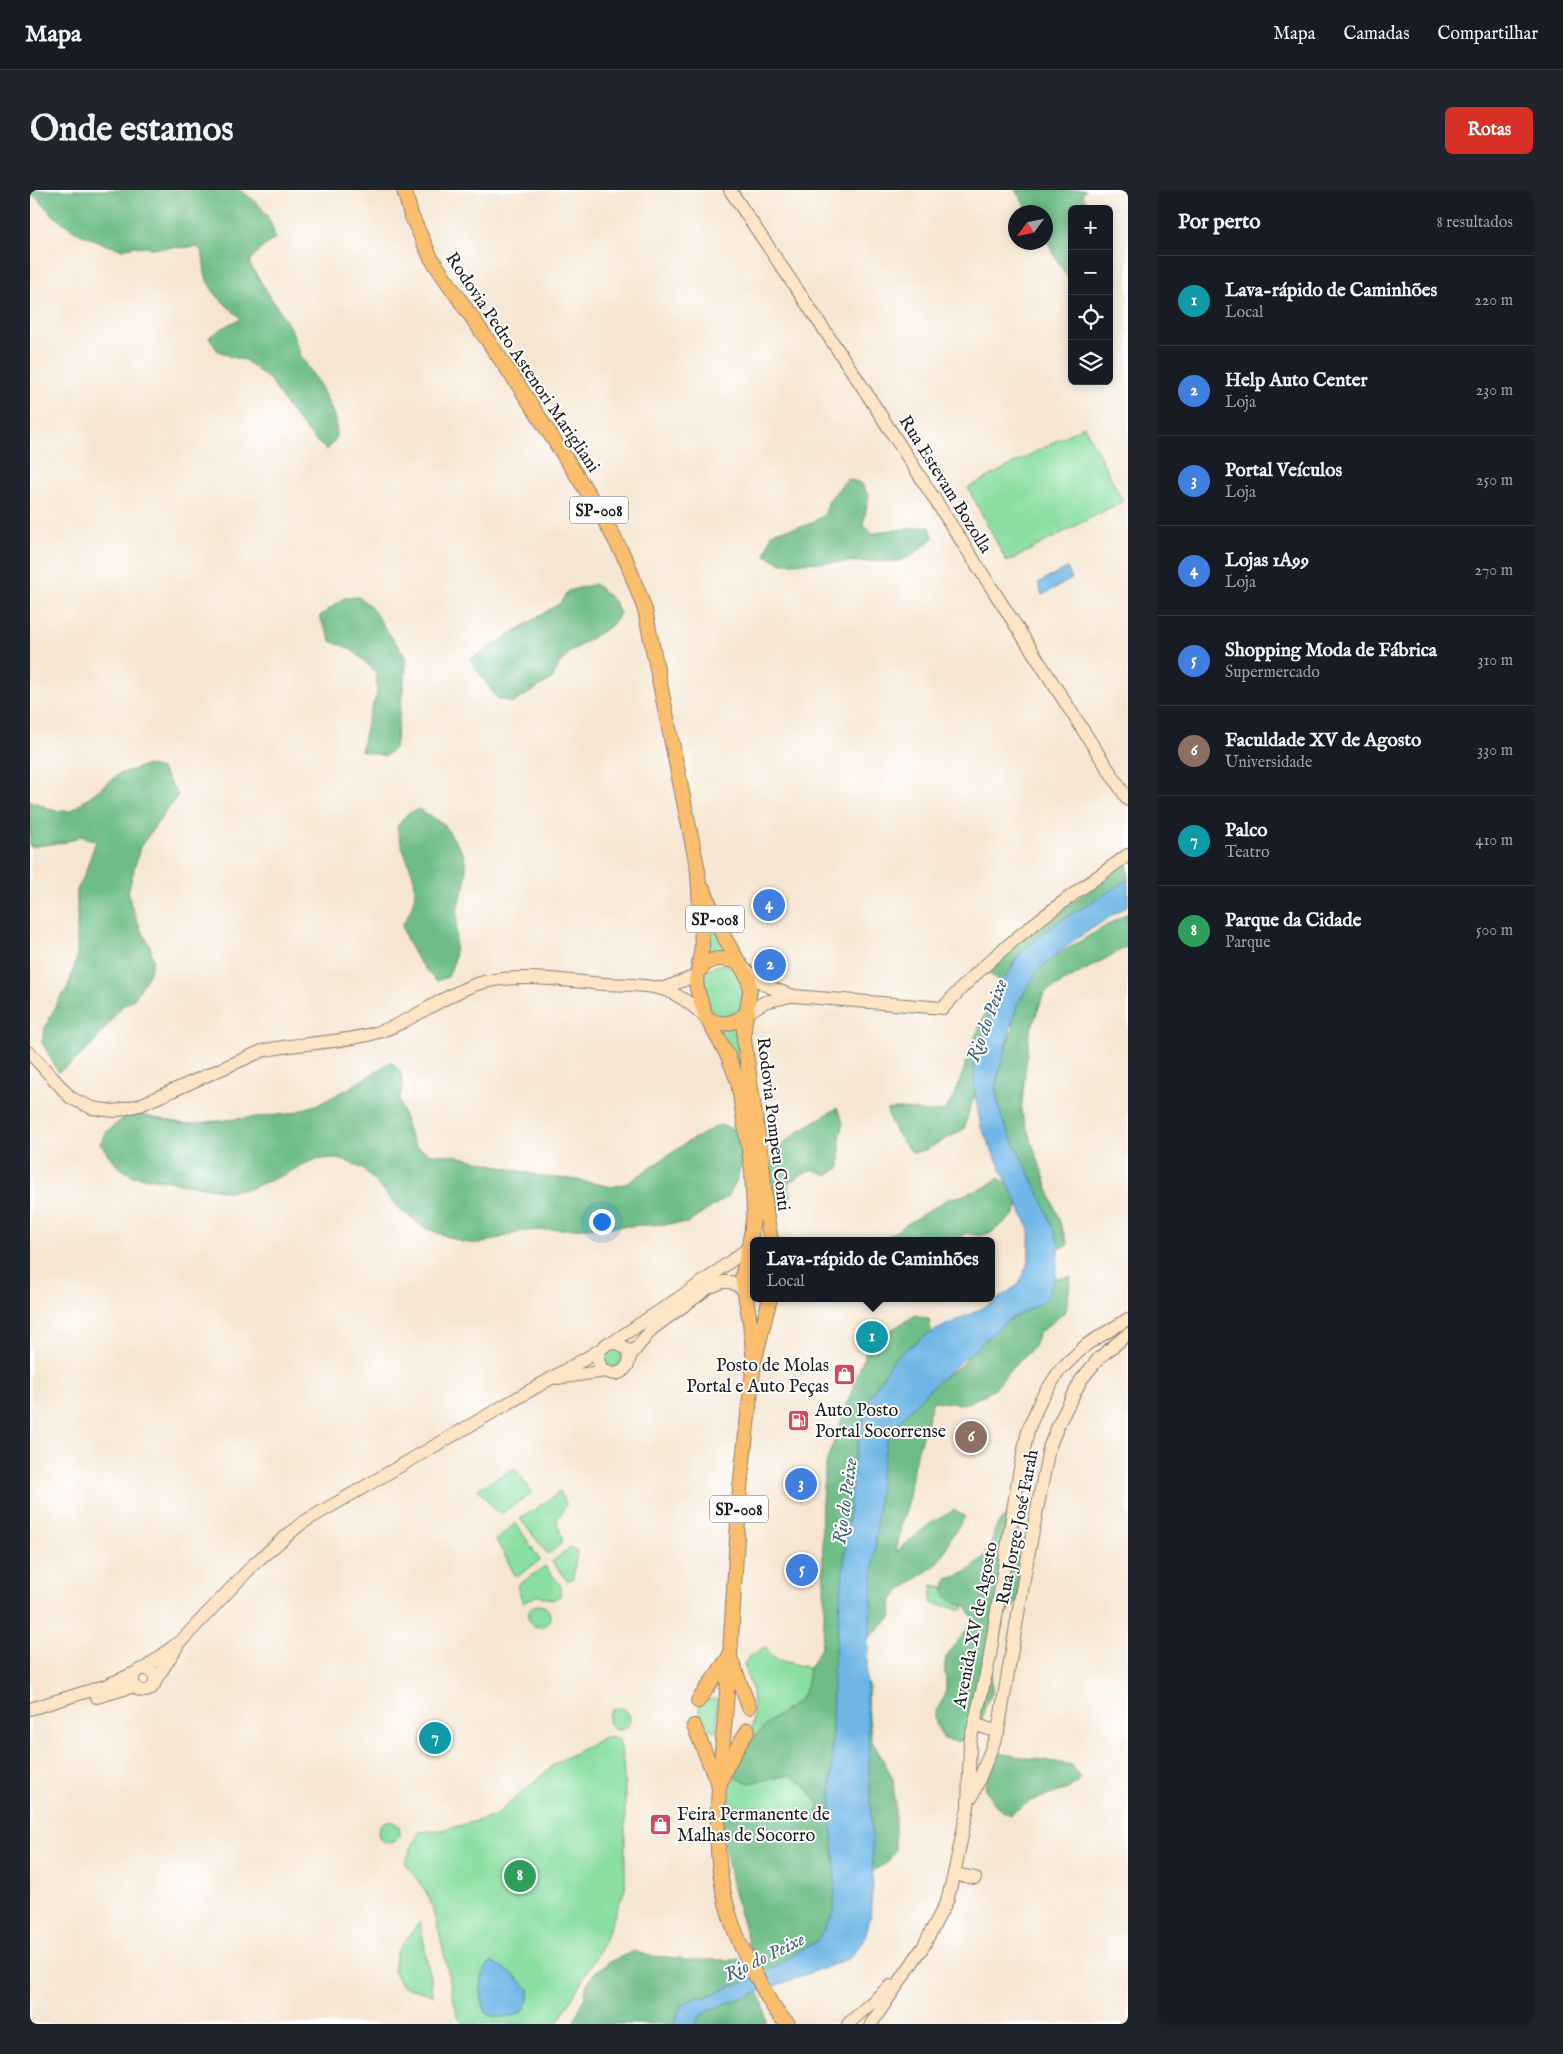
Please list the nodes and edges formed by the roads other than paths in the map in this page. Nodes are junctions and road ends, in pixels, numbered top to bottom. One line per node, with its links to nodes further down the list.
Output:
1 (404, 190): 5 (main road, Rodovia Pedro Astenori Marigliani / SP-008)
2 (730, 190): 3 (street, Rua Estevam Bozolla)
3 (1128, 800)
4 (1128, 855): 9 (street)
5 (698, 871): 6 (main road, Rodovia Pedro Astenori Marigliani / SP-008); 7 (main road, Rodovia Pedro Astenori Marigliani / SP-008)
6 (740, 963): 7 (main road); 9 (street); 10 (main road, Rodovia Pedro Astenori Marigliani / SP-008)
7 (698, 972): 8 (street); 11 (main road, Rodovia Pedro Astenori Marigliani / SP-008)
8 (662, 989): 11 (street); 12 (street)
9 (794, 996): 10 (street)
10 (748, 1012): 11 (main road); 14 (main road, Rodovia Pompeu Conti / SP-008)
11 (706, 1017): 13 (main road, Rodovia Pompeu Conti / SP-008)
12 (30, 1053)
13 (750, 1237)
14 (770, 1237)
15 (750, 1239): 16 (main road, Rodovia Pompeu Conti / SP-008)
16 (747, 1250): 17 (main road, Rodovia Pompeu Conti / SP-008); 22 (street)
17 (748, 1290): 25 (street); 26 (main road, SP-008)
18 (769, 1302): 26 (main road, SP-008)
19 (1128, 1319): 20 (street, Avenida XV de Agosto)
20 (1105, 1332): 23 (street); 38 (street, Avenida XV de Agosto)
21 (1128, 1334): 23 (street, Rua Jorge José Farah)
22 (612, 1342): 24 (street); 25 (street)
23 (1113, 1345): 41 (street, Rua Jorge José Farah)
24 (600, 1350): 27 (street); 28 (street)
25 (630, 1356): 27 (street)
26 (754, 1362): 30 (main road, SP-008)
27 (606, 1371): 28 (street)
28 (550, 1379): 29 (street)
29 (182, 1639): 31 (street); 32 (street)
30 (730, 1656): 34 (main road); 35 (main road); 44 (main road, SP-008)
31 (140, 1671): 32 (street); 33 (street); 36 (street)
32 (155, 1681): 33 (street)
33 (135, 1686): 37 (street)
34 (698, 1701)
35 (748, 1707)
36 (30, 1709)
37 (30, 1717)
38 (974, 1724): 41 (street); 42 (street, Avenida XV de Agosto)
39 (694, 1726): 44 (main road)
40 (748, 1730): 44 (main road)
41 (998, 1732): 43 (street, Rua Jorge José Farah)
42 (970, 1742): 43 (street); 45 (street, Avenida XV de Agosto)
43 (993, 1745): 45 (street, Rua Jorge José Farah)
44 (719, 1788): 49 (main road, SP-008)
45 (968, 1807): 46 (street, Avenida XV de Agosto)
46 (954, 1874): 47 (street); 48 (street, Avenida XV de Agosto)
47 (975, 1878)
48 (907, 1969): 52 (street, Avenida XV de Agosto); 53 (street, Avenida XV de Agosto)
49 (770, 2001): 50 (main road, SP-008); 51 (main road, SP-008)
50 (775, 2024)
51 (788, 2024)
52 (848, 2024)
53 (871, 2024)

